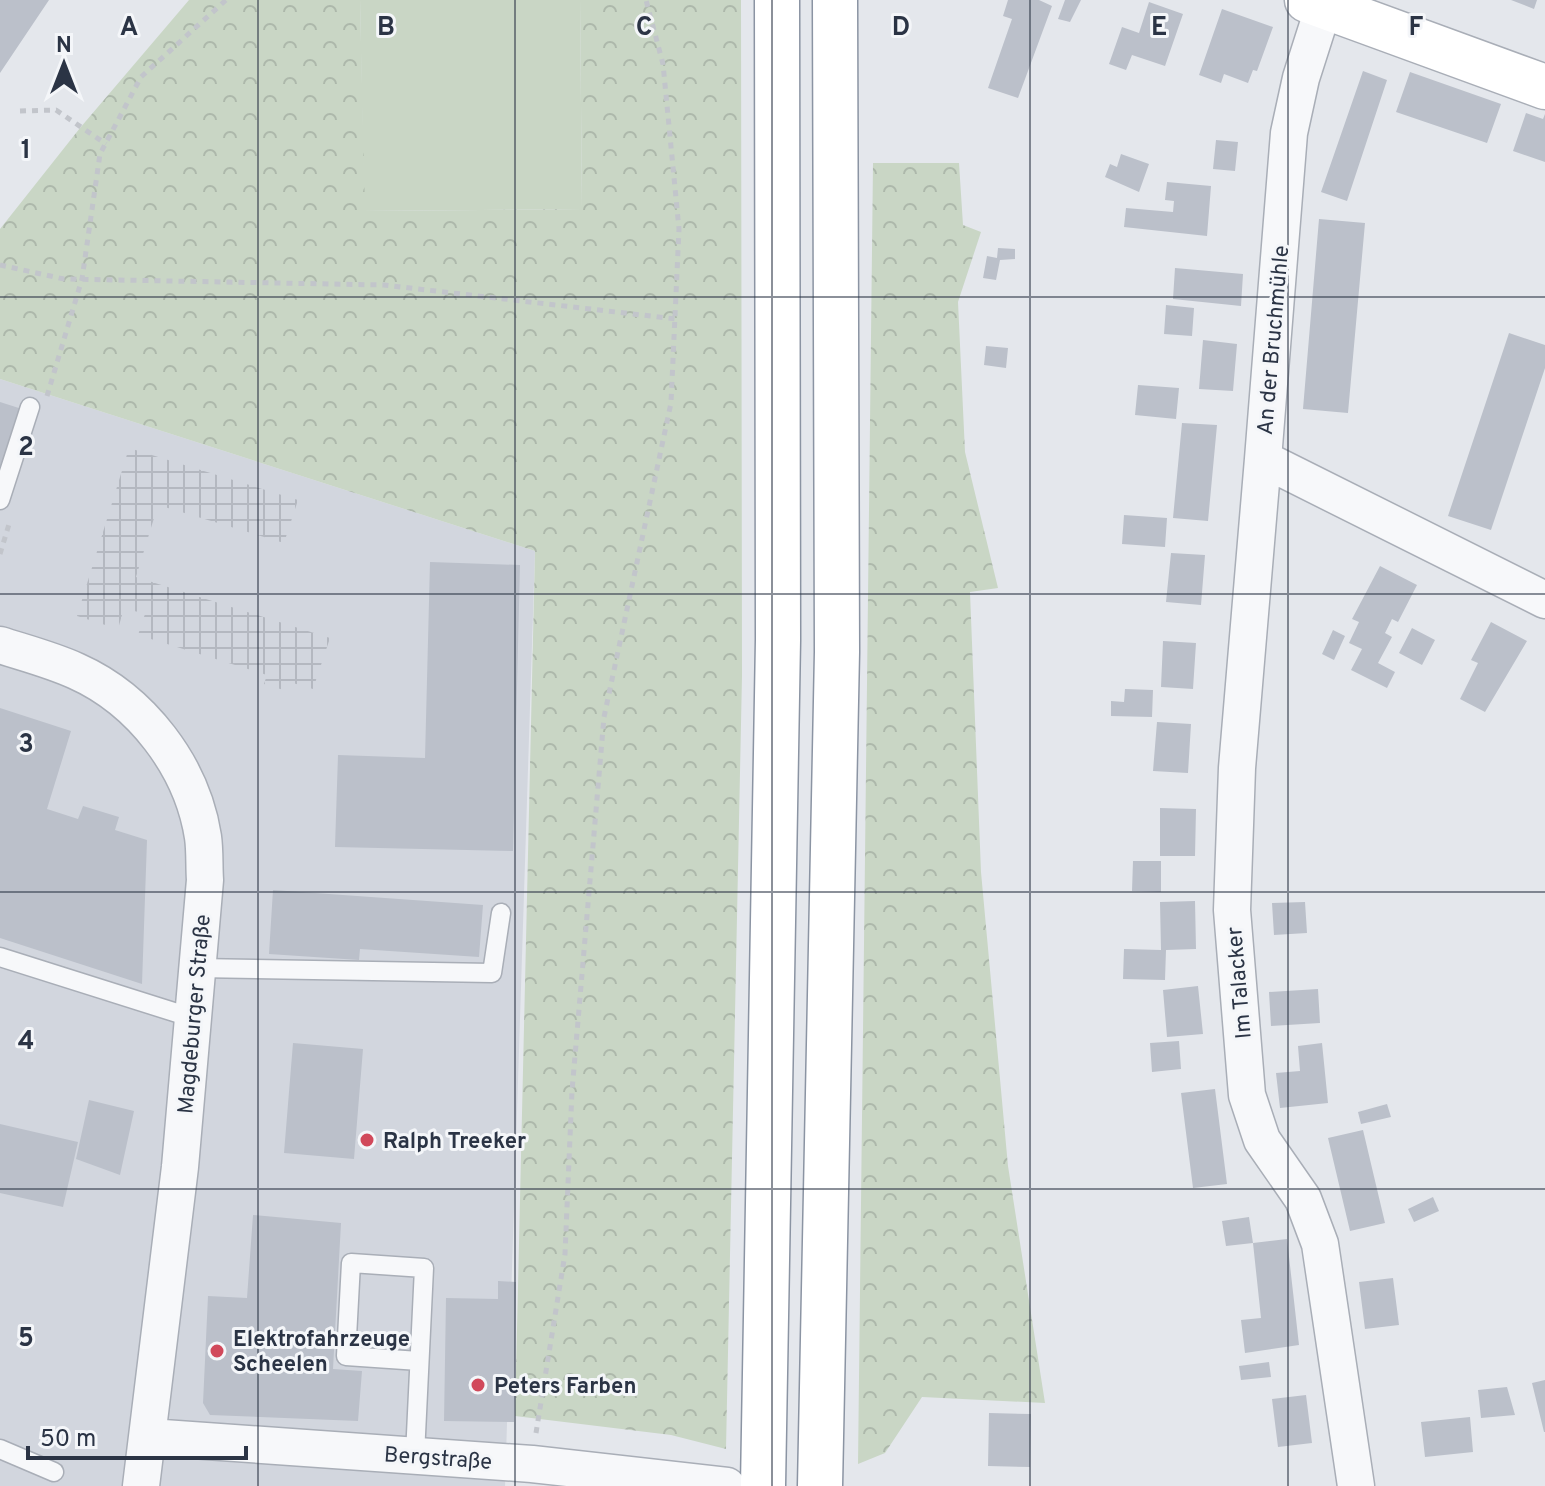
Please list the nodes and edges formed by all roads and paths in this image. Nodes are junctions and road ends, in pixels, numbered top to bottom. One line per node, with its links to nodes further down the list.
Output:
1 (226, 0): 8 (path)
2 (646, 0): 11 (path)
3 (777, 0): 30 (main road)
4 (835, 0): 31 (main road)
5 (1316, 3): 6 (main road); 13 (street, An der Bruchmühle)
6 (1545, 87)
7 (20, 111): 8 (path)
8 (106, 144): 10 (path)
9 (0, 265): 10 (path)
10 (82, 279): 11 (path); 12 (path)
11 (676, 319): 26 (path)
12 (38, 404): 14 (lane)
13 (1263, 459): 16 (street, An der Bruchmühle); 32 (street, Im Talacker)
14 (7, 504): 15 (path)
15 (0, 554)
16 (1545, 600)
17 (0, 645): 20 (street, Magdeburger Straße)
18 (501, 913): 20 (lane)
19 (0, 957): 21 (lane)
20 (197, 968): 21 (street, Magdeburger Straße)
21 (193, 1018): 23 (street, Magdeburger Straße)
22 (419, 1361): 22 (lane); 25 (lane)
23 (149, 1437): 25 (street, Bergstraße); 28 (street, Magdeburger Straße)
24 (0, 1449): 27 (lane)
25 (415, 1455): 26 (street, Bergstraße)
26 (532, 1464): 29 (street, Bergstraße)
27 (54, 1472)
28 (141, 1486)
29 (727, 1486)
30 (763, 1486)
31 (820, 1486)
32 (1356, 1486)

